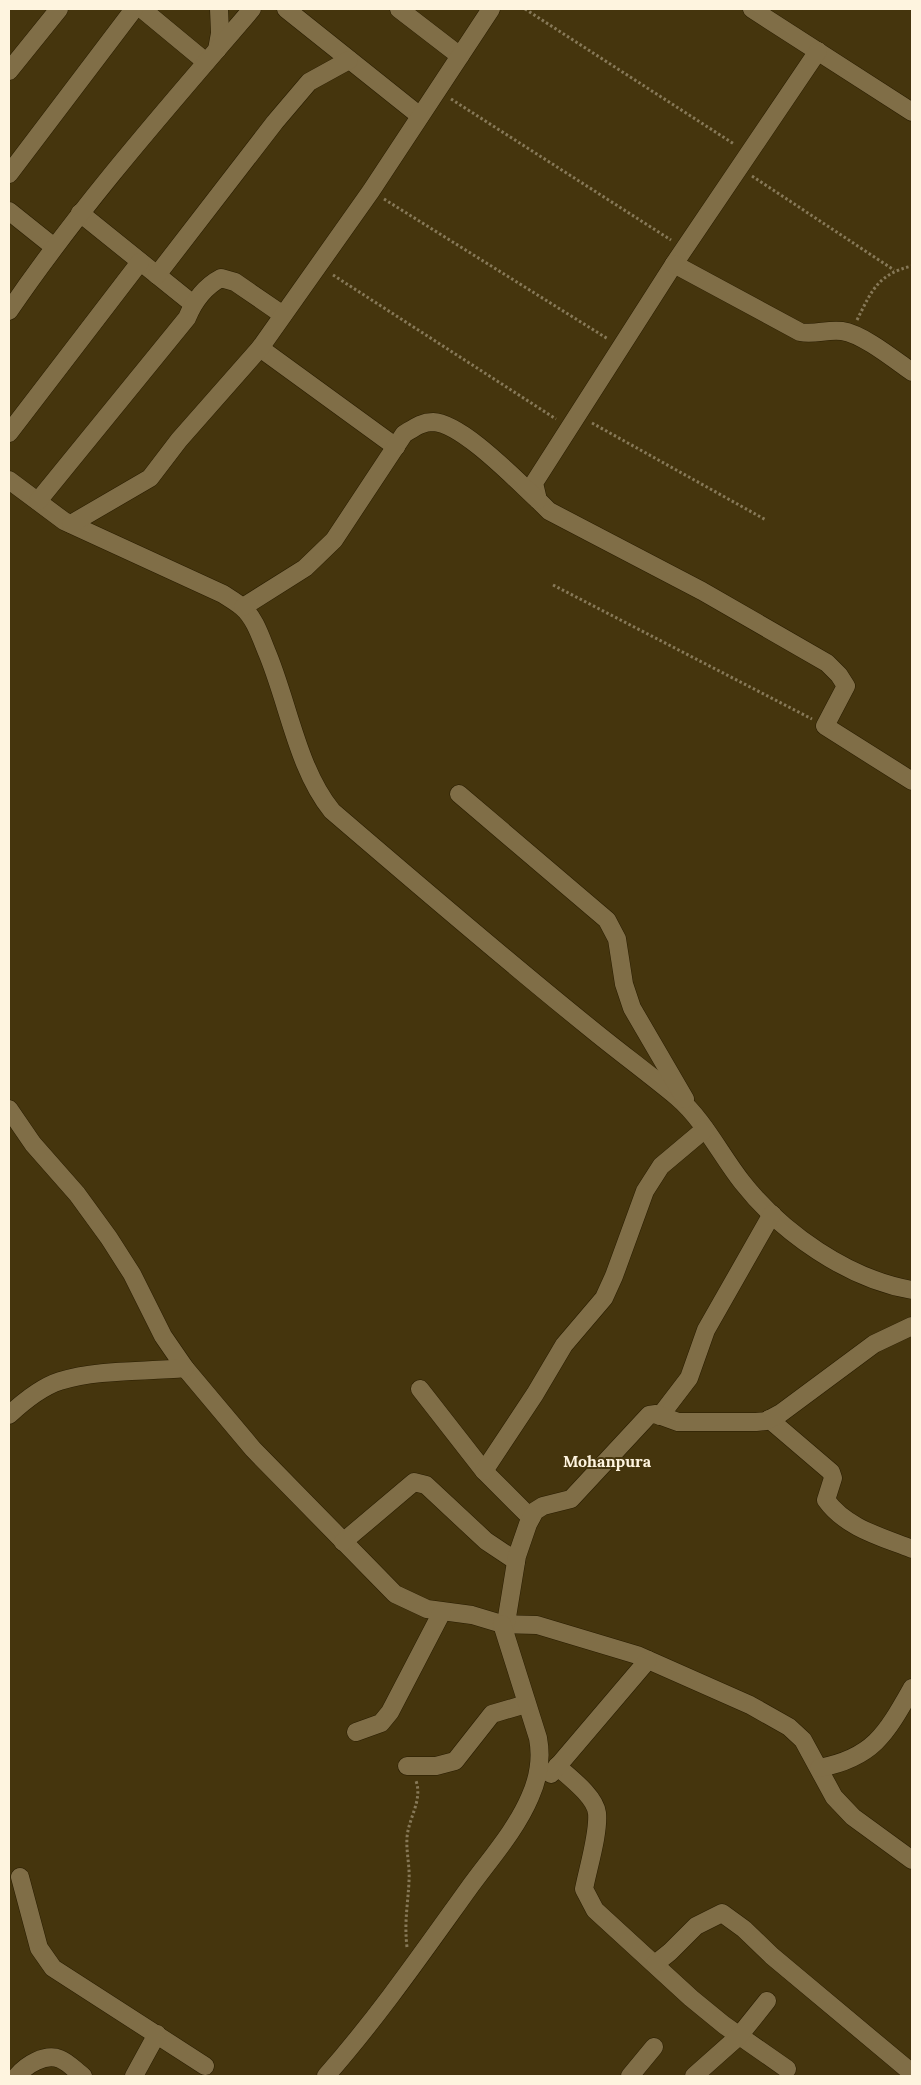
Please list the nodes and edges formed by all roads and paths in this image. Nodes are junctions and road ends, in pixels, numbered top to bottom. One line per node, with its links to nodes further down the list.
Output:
1 (59, 9): 15 (street)
2 (134, 9): 20 (street)
3 (142, 9): 12 (street)
4 (219, 9): 12 (street)
5 (252, 9): 12 (street)
6 (286, 9): 14 (street)
7 (400, 9): 13 (street)
8 (491, 9): 13 (street)
9 (525, 9): 19 (path)
10 (752, 9): 11 (street)
11 (818, 52): 17 (street); 19 (street)
12 (211, 56): 23 (street)
13 (460, 56): 16 (street)
14 (349, 60): 18 (street); 31 (street)
15 (9, 71)
16 (437, 90): 18 (street); 25 (path)
17 (912, 112)
18 (420, 116): 21 (street)
19 (744, 160): 25 (street); 30 (path)
20 (9, 174)
21 (371, 191): 28 (street); 36 (path)
22 (9, 211): 24 (street)
23 (80, 214): 24 (street); 26 (street)
24 (54, 247): 33 (street)
25 (684, 249): 27 (street)
26 (140, 262): 31 (street); 40 (street)
27 (674, 264): 35 (street); 36 (street)
28 (317, 265): 34 (street); 39 (path)
29 (912, 266): 30 (path)
30 (894, 270): 35 (path)
31 (156, 275): 32 (street)
32 (193, 304): 34 (street); 44 (street)
33 (9, 308)
34 (283, 315): 37 (street)
35 (851, 334): 38 (street)
36 (620, 347): 39 (street)
37 (260, 348): 41 (street); 46 (street)
38 (912, 372)
39 (573, 421): 43 (street); 45 (path)
40 (9, 433)
41 (396, 448): 43 (street); 48 (street)
42 (9, 480): 44 (street)
43 (538, 500): 49 (street)
44 (38, 501): 46 (street)
45 (766, 520)
46 (71, 524): 48 (street)
47 (553, 585): 49 (path)
48 (243, 608): 53 (street)
49 (825, 726): 50 (street)
50 (912, 781)
51 (459, 794): 53 (street)
52 (9, 1109): 57 (street)
53 (700, 1122): 54 (street); 62 (street)
54 (772, 1214): 55 (street); 60 (street)
55 (912, 1290)
56 (912, 1326): 61 (street)
57 (185, 1368): 59 (street); 64 (street)
58 (420, 1389): 62 (street)
59 (9, 1415)
60 (660, 1416): 61 (street); 63 (street)
61 (769, 1419): 65 (street)
62 (484, 1470): 63 (street)
63 (531, 1518): 66 (street)
64 (343, 1542): 66 (street); 67 (street)
65 (912, 1549)
66 (516, 1561): 68 (street)
67 (442, 1612): 68 (street); 72 (street)
68 (504, 1624): 69 (street); 71 (street)
69 (648, 1660): 74 (street); 75 (street)
70 (912, 1688): 75 (street)
71 (526, 1704): 73 (street); 76 (street)
72 (356, 1732)
73 (407, 1766): 80 (path)
74 (557, 1766): 76 (street); 79 (street)
75 (819, 1768): 77 (street)
76 (530, 1798): 80 (street)
77 (912, 1860)
78 (20, 1877): 82 (street)
79 (655, 1964): 83 (street); 85 (street)
80 (412, 1967): 92 (street)
81 (767, 2001): 83 (street)
82 (157, 2034): 86 (street); 91 (street)
83 (739, 2036): 87 (street); 94 (street)
84 (654, 2047): 93 (street)
85 (883, 2048): 88 (street); 95 (street)
86 (205, 2066)
87 (787, 2069)
88 (912, 2073)
89 (17, 2076): 90 (street)
90 (83, 2076)
91 (134, 2076)
92 (326, 2076)
93 (630, 2076)
94 (694, 2076)
95 (896, 2076)

